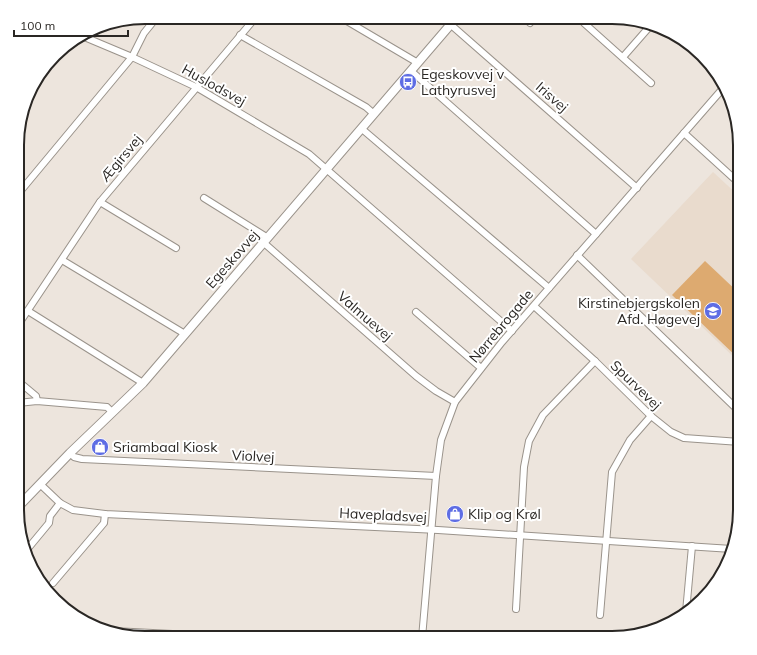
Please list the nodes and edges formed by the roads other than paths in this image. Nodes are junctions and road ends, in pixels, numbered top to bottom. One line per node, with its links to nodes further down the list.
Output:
1 (151, 24): 9 (street)
2 (250, 24): 7 (street, Ægirsvej)
3 (352, 24): 11 (street)
4 (450, 24): 11 (street, Egeskovvej); 22 (street, Irisvej)
5 (585, 24): 10 (street)
6 (648, 30): 10 (street)
7 (240, 36): 14 (street, Ægirsvej); 16 (street)
8 (88, 39): 9 (street, Huslodsvej)
9 (132, 57): 14 (street, Huslodsvej); 21 (street)
10 (623, 57): 13 (street)
11 (418, 63): 12 (street, Egeskovvej)
12 (411, 71): 16 (street, Egeskovvej); 25 (street)
13 (651, 83)
14 (196, 88): 19 (street, Huslodsvej); 24 (street, Ægirsvej)
15 (720, 92): 18 (street, Nørrebrogade)
16 (374, 114): 17 (street, Egeskovvej)
17 (362, 129): 19 (street, Egeskovvej); 30 (street)
18 (684, 133): 20 (street); 22 (street, Nørrebrogade)
19 (327, 169): 26 (street, Egeskovvej); 35 (street, Huslodsvej)
20 (733, 178)
21 (24, 187)
22 (637, 188): 25 (street, Nørrebrogade)
23 (204, 198): 26 (street, Valmuevej)
24 (100, 202): 27 (street); 29 (street, Ægirsvej)
25 (596, 234): 28 (street, Nørrebrogade)
26 (266, 241): 36 (street, Egeskovvej); 43 (street, Valmuevej)
27 (176, 248)
28 (577, 256): 30 (street, Nørrebrogade); 44 (street)
29 (62, 260): 32 (street, Ægirsvej); 36 (street)
30 (549, 288): 31 (street, Nørrebrogade)
31 (534, 306): 35 (street, Nørrebrogade); 37 (street, Spurvevej)
32 (28, 311): 34 (street, Ægirsvej); 39 (street)
33 (416, 312): 38 (street)
34 (24, 317)
35 (512, 331): 38 (street, Nørrebrogade)
36 (185, 334): 39 (street, Egeskovvej)
37 (595, 361): 46 (street, Spurvevej); 55 (street)
38 (481, 368): 43 (street, Nørrebrogade)
39 (143, 383): 45 (street, Egeskovvej)
40 (24, 386): 41 (street)
41 (37, 401): 42 (street); 45 (street)
42 (24, 402)
43 (456, 402): 49 (street, Nørrebrogade)
44 (733, 405)
45 (112, 412): 48 (street, Egeskovvej)
46 (651, 416): 47 (street, Spurvevej); 56 (street)
47 (733, 442)
48 (70, 453): 49 (street, Violvej); 50 (street, Egeskovvej)
49 (436, 476): 54 (street, Nørrebrogade)
50 (40, 484): 51 (street, Egeskovvej); 52 (street, Havepladsvej)
51 (24, 501)
52 (60, 503): 53 (street, Havepladsvej); 57 (street)
53 (105, 514): 54 (street, Havepladsvej); 60 (street)
54 (432, 530): 55 (street, Havepladsvej); 64 (street, Nørrebrogade)
55 (520, 534): 56 (street, Havepladsvej); 62 (street)
56 (606, 539): 58 (street, Havepladsvej); 63 (street)
57 (30, 546)
58 (692, 546): 59 (street, Havepladsvej); 61 (street)
59 (727, 549)
60 (54, 583)
61 (687, 605)
62 (516, 609)
63 (600, 615)
64 (423, 631)

